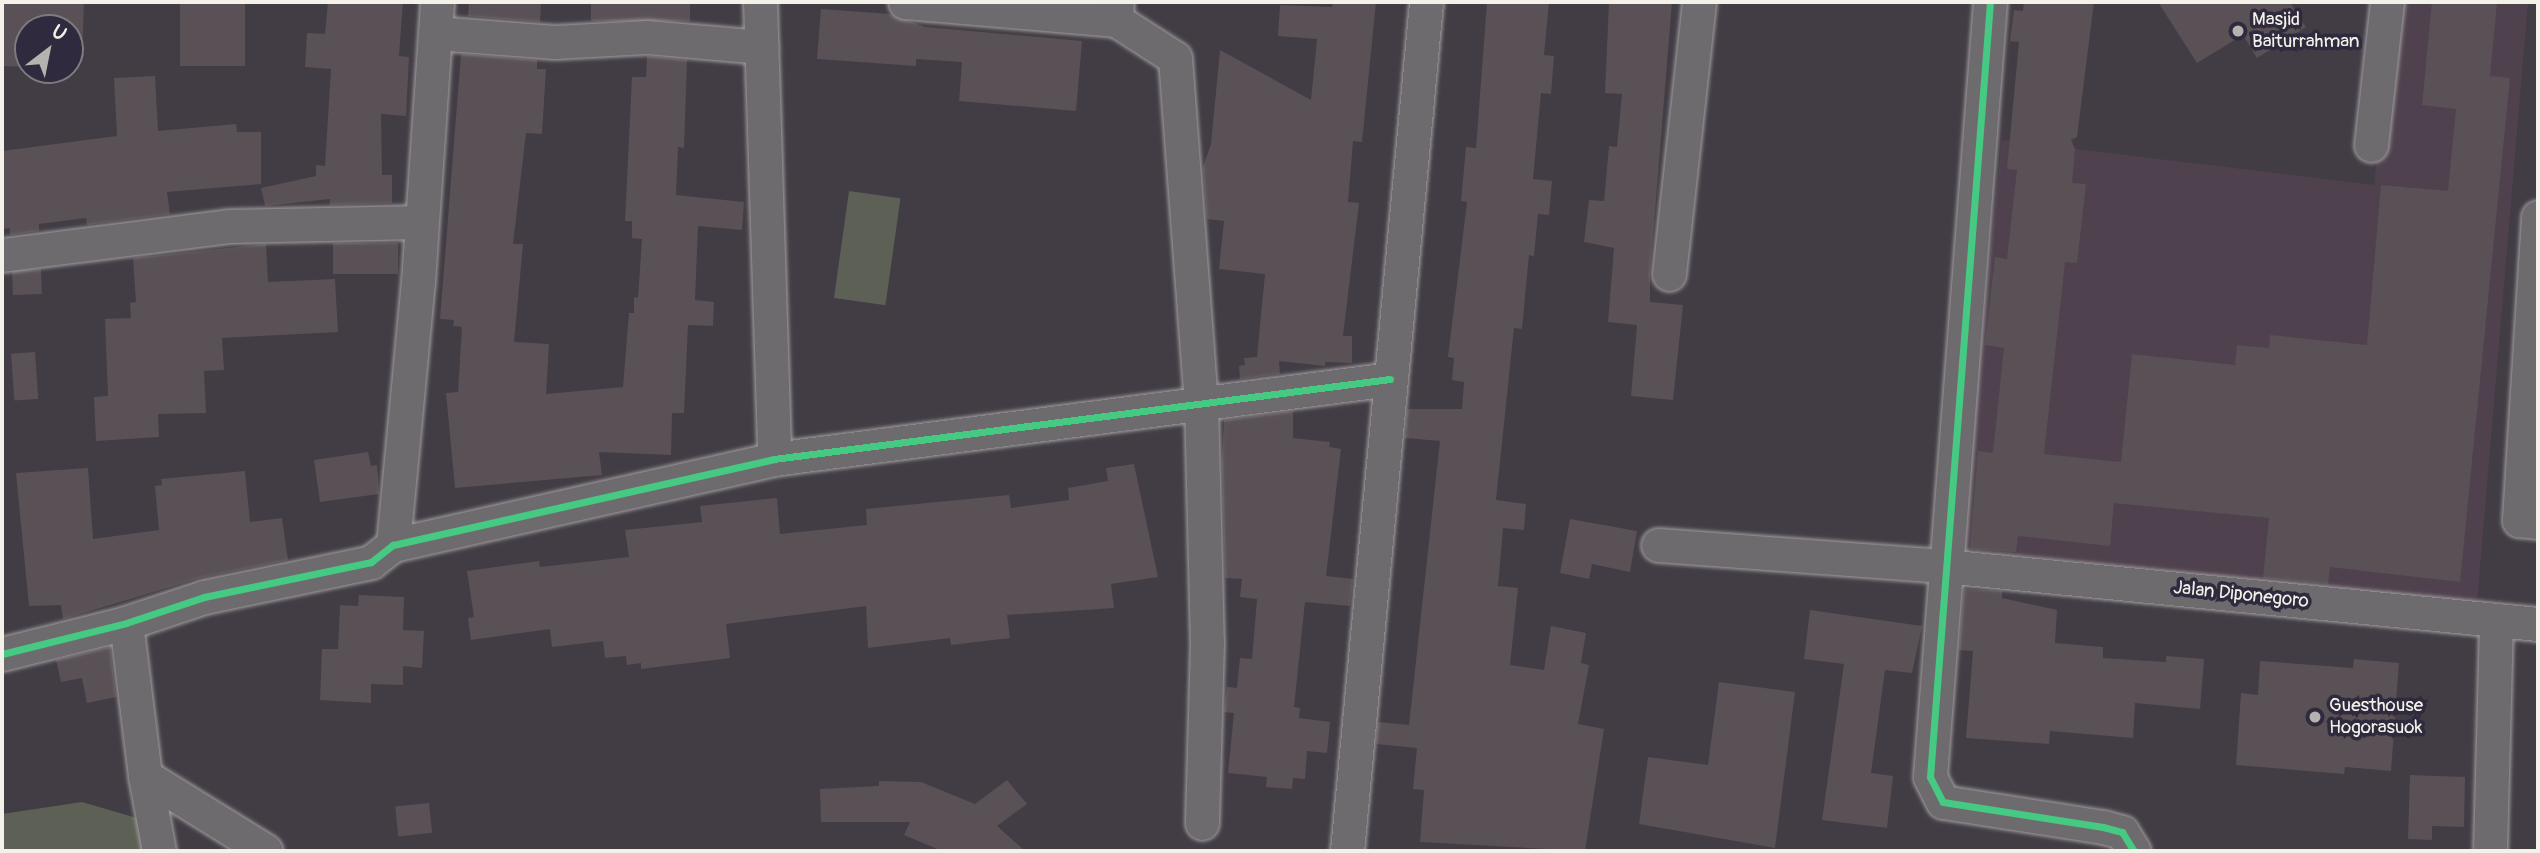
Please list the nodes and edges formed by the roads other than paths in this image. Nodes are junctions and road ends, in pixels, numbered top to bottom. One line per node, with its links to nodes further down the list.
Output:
1 (760, 2): 9 (street)
2 (905, 2): 7 (street)
3 (1426, 2): 15 (street)
4 (1699, 2): 14 (street)
5 (1990, 2): 21 (street)
6 (2387, 2): 10 (street)
7 (1117, 11): 16 (street)
8 (436, 17): 9 (street); 12 (street)
9 (762, 47): 17 (street)
10 (2371, 145)
11 (2538, 217): 18 (street)
12 (422, 222): 13 (street); 19 (street)
13 (2, 255)
14 (1669, 274)
15 (1390, 379): 16 (street); 30 (street)
16 (1201, 401): 17 (street); 27 (street)
17 (774, 459): 19 (street)
18 (2538, 522)
19 (393, 545): 23 (street)
20 (1658, 545): 21 (street, Jalan Diponegoro)
21 (1944, 566): 22 (street, Jalan Diponegoro); 31 (street)
22 (2496, 620): 24 (street, Jalan Diponegoro); 32 (street)
23 (126, 623): 25 (street); 26 (street)
24 (2538, 624)
25 (2, 654)
26 (145, 776): 28 (street); 29 (street)
27 (1202, 823)
28 (159, 851)
29 (266, 851)
30 (1347, 851)
31 (2134, 851)
32 (2490, 851)

